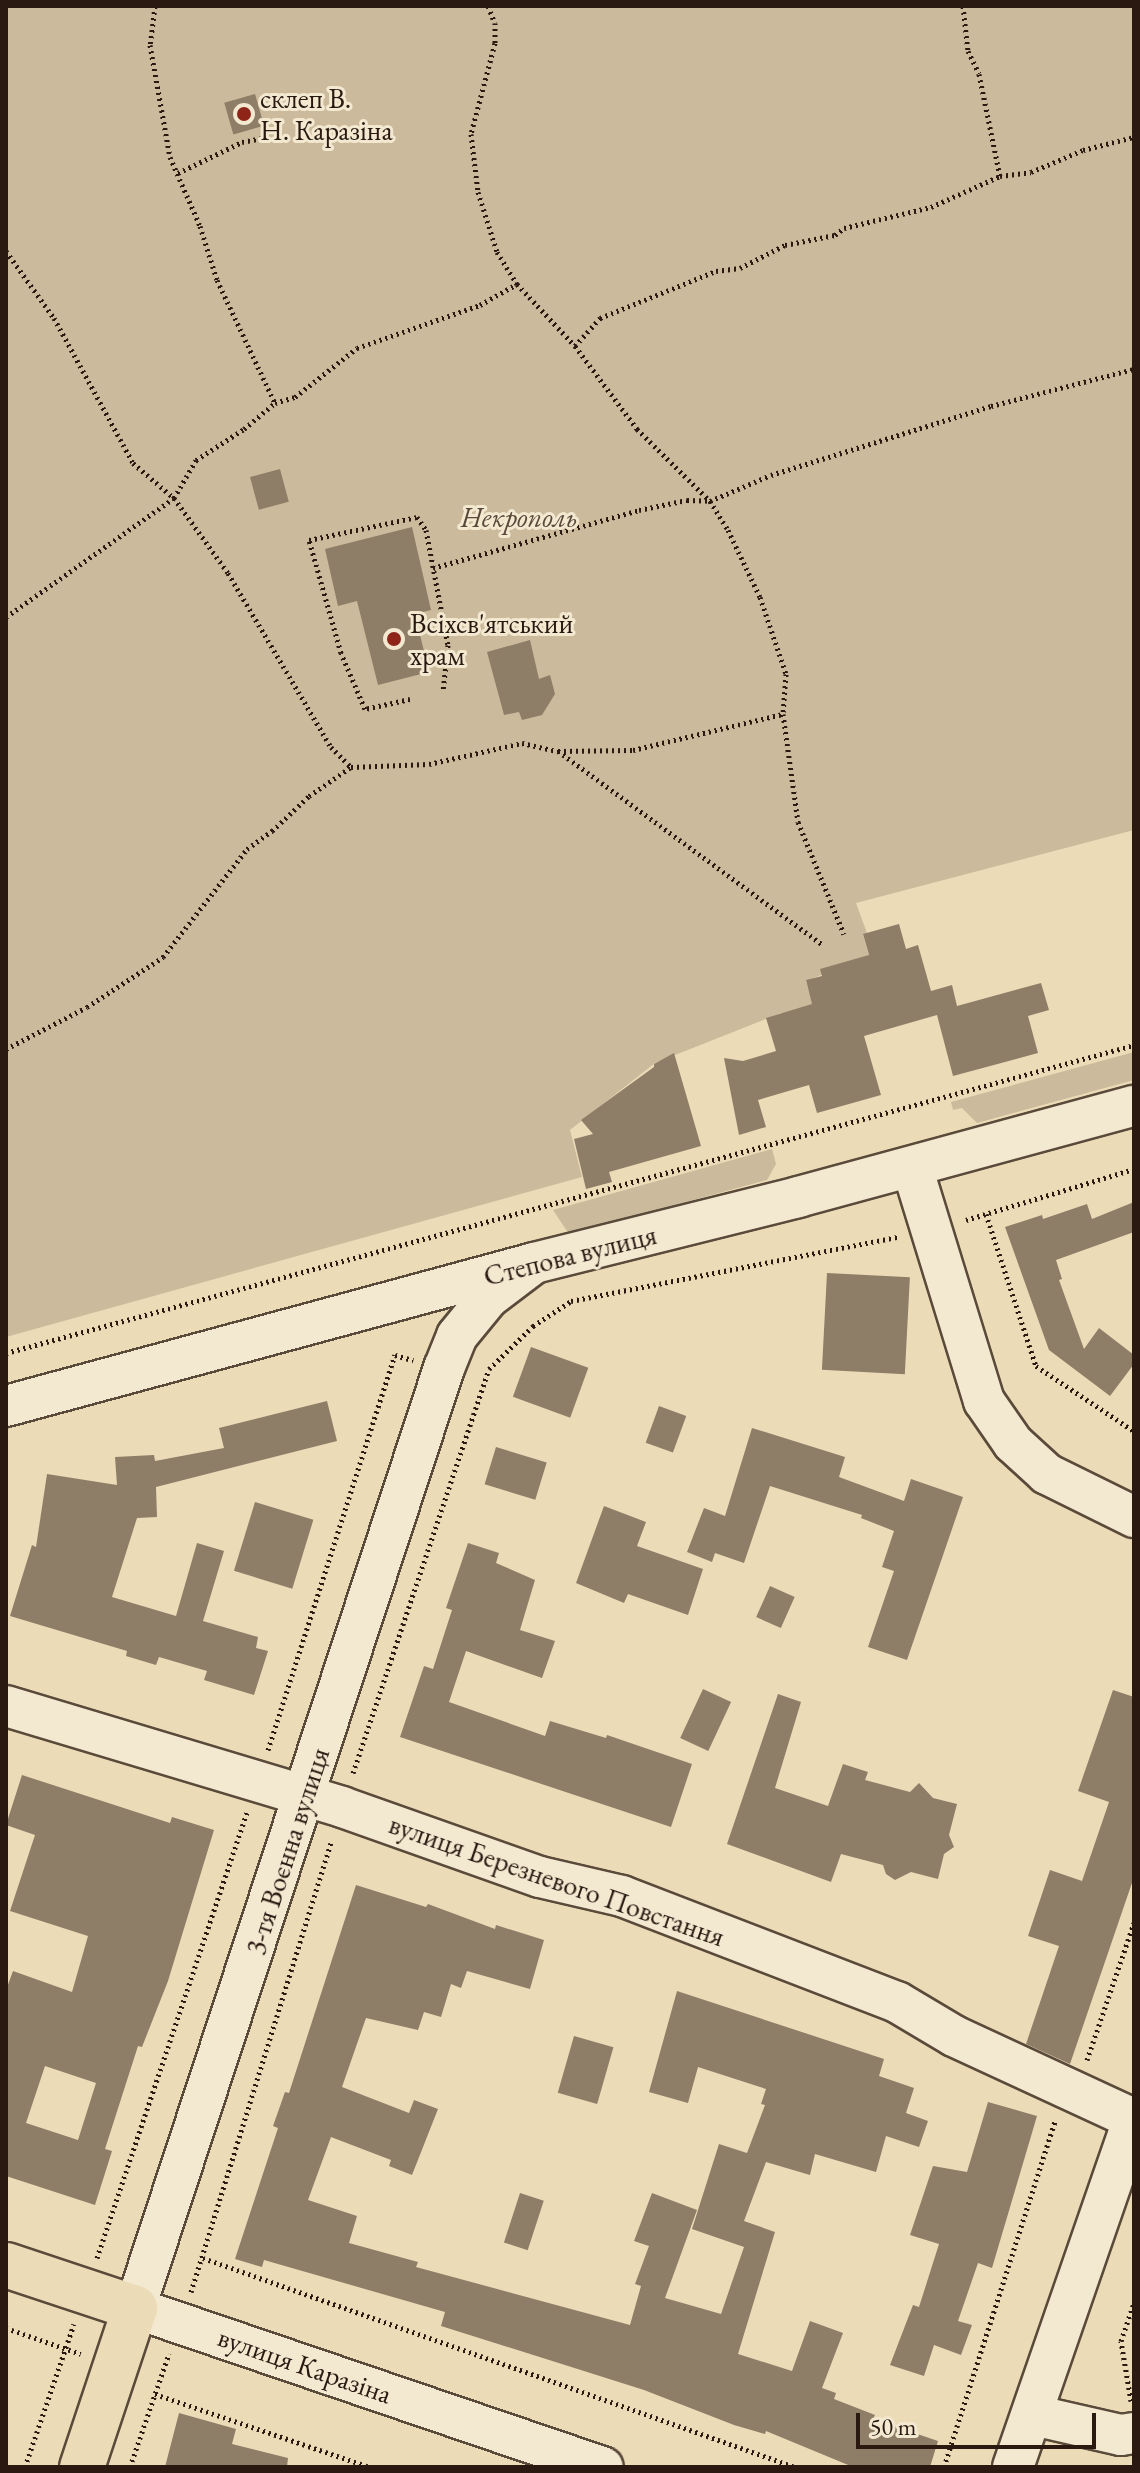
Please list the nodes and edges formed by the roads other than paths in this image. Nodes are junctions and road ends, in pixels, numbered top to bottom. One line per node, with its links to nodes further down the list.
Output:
1 (1134, 1106): 2 (street, Степова вулиця)
2 (912, 1167): 3 (street, Степова вулиця); 5 (street)
3 (534, 1263): 4 (street, Степова вулиця); 7 (street, 3-тя Воєнна вулиця)
4 (6, 1406)
5 (1134, 1517)
6 (6, 1706): 7 (street, вулиця Березневого Повстання)
7 (324, 1802): 8 (street, вулиця Березневого Повстання); 10 (street, 3-тя Воєнна вулиця)
8 (1134, 2119): 11 (street)
9 (6, 2265): 10 (main road, вулиця Каразіна)
10 (135, 2308): 13 (main road, 3-тя Воєнна вулиця); 14 (street, вулиця Каразіна)
11 (1033, 2415): 12 (street); 15 (street)
12 (1134, 2433)
13 (82, 2467)
14 (603, 2467)
15 (1013, 2467)

